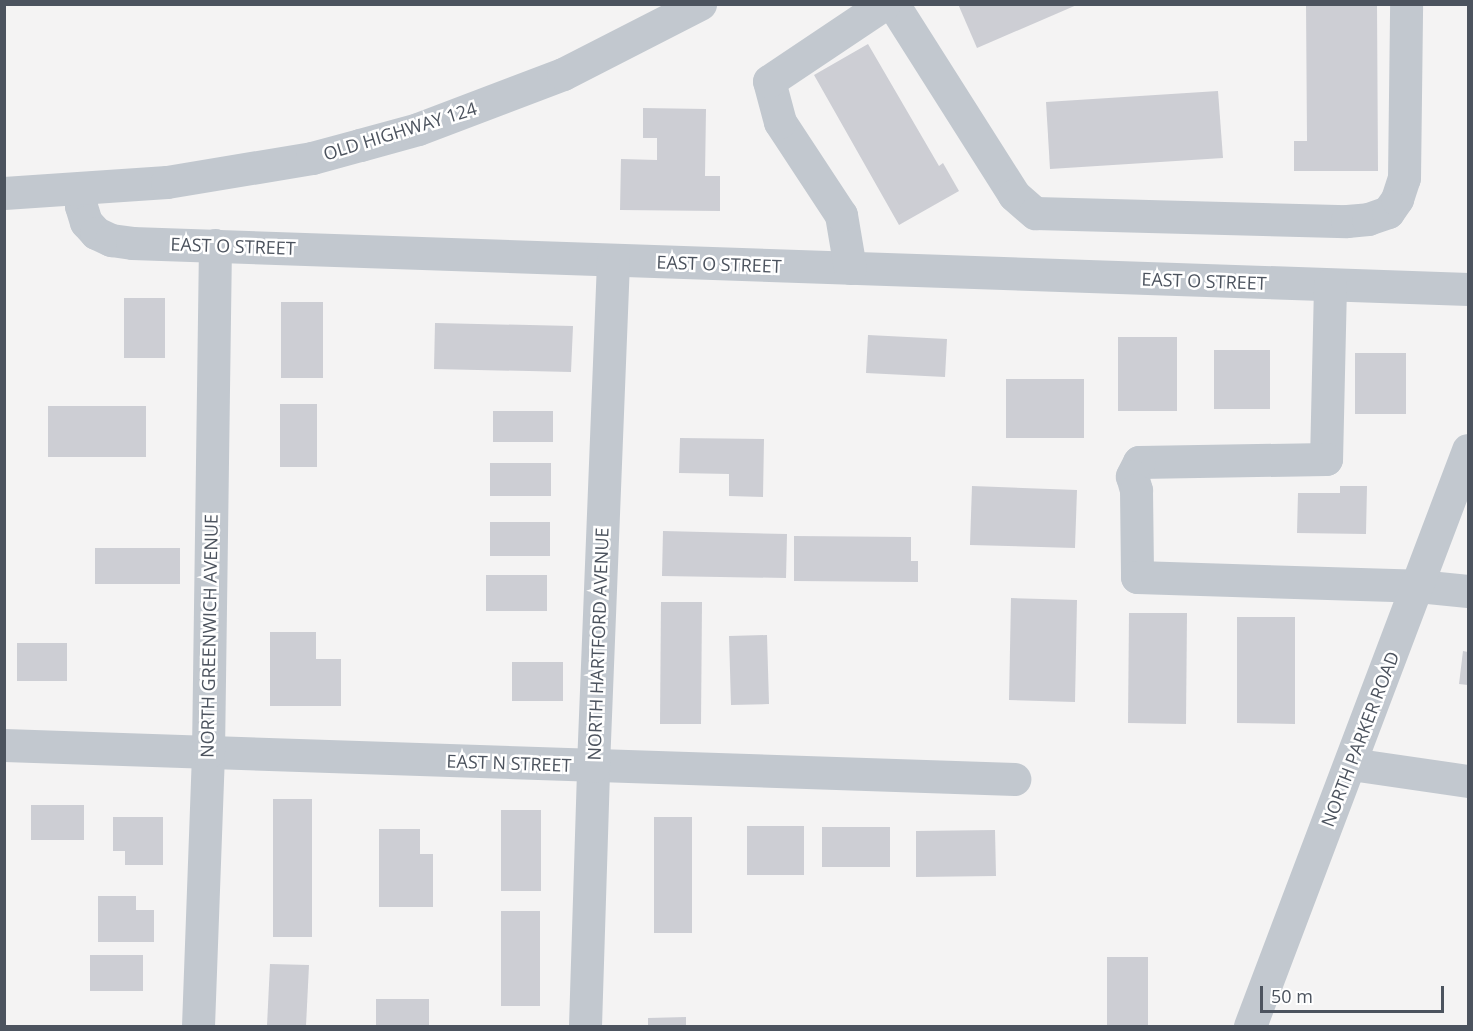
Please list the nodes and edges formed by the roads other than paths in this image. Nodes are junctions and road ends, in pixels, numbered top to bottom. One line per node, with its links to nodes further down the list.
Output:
1 (700, 4): 5 (street, OLD HIGHWAY 124)
2 (884, 4): 9 (street)
3 (892, 4): 4 (street)
4 (1406, 4)
5 (81, 188): 6 (street); 7 (street, EAST O STREET)
6 (4, 193)
7 (215, 245): 8 (street, EAST O STREET); 16 (street, NORTH GREENWICH AVENUE)
8 (613, 261): 9 (street, EAST O STREET); 18 (street, NORTH HARTFORD AVENUE)
9 (850, 268): 10 (street, EAST O STREET)
10 (1330, 285): 11 (street, EAST O STREET); 13 (street)
11 (1468, 290)
12 (1468, 450): 13 (street, NORTH PARKER ROAD)
13 (1418, 586): 14 (street); 17 (street, NORTH PARKER ROAD)
14 (1468, 591)
15 (4, 745): 16 (street, EAST N STREET)
16 (208, 752): 18 (street, EAST N STREET); 21 (street, NORTH GREENWICH AVENUE)
17 (1351, 764): 20 (street); 23 (street, NORTH PARKER ROAD)
18 (593, 766): 19 (street, EAST N STREET); 22 (street, NORTH HARTFORD AVENUE)
19 (1014, 779)
20 (1468, 781)
21 (198, 1026)
22 (585, 1026)
23 (1250, 1026)

